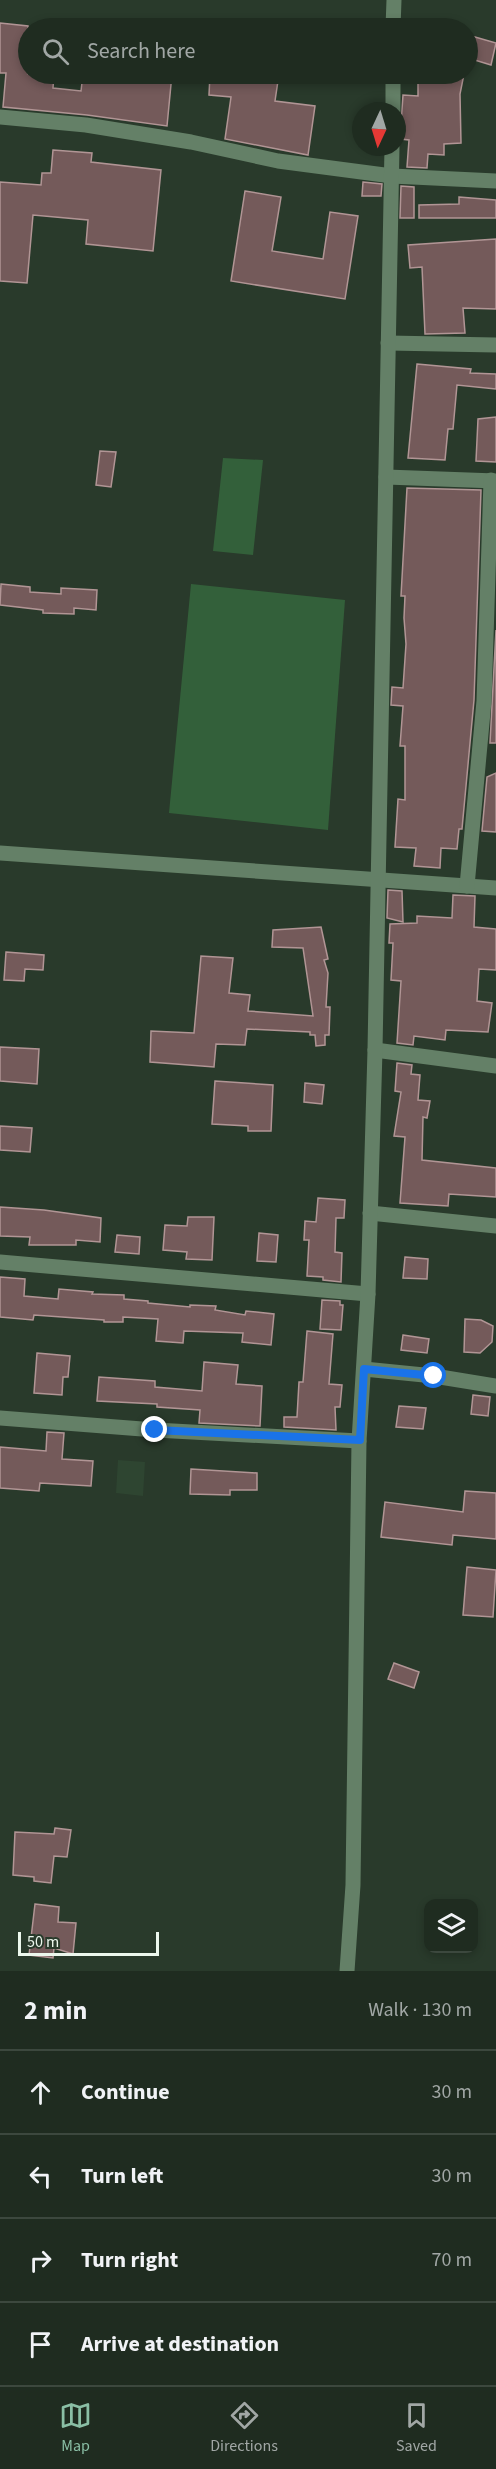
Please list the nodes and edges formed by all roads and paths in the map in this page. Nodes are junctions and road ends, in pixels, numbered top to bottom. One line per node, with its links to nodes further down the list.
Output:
1 (394, 0): 2 (street)
2 (393, 18)
3 (393, 84): 4 (street)
4 (393, 102)
5 (0, 117): 7 (street)
6 (392, 156): 7 (street)
7 (392, 176): 8 (street); 9 (street)
8 (496, 181)
9 (388, 343): 10 (street); 11 (street)
10 (496, 345)
11 (386, 477): 12 (street); 14 (street)
12 (493, 481): 15 (street)
13 (0, 853): 14 (street)
14 (378, 879): 15 (street); 17 (street)
15 (467, 886): 16 (street)
16 (496, 888)
17 (375, 1050): 18 (street); 19 (street)
18 (496, 1066)
19 (370, 1213): 20 (street); 22 (street)
20 (496, 1226)
21 (0, 1262): 22 (street)
22 (368, 1294): 23 (street)
23 (364, 1369): 24 (street); 26 (street)
24 (496, 1386)
25 (0, 1418): 26 (street)
26 (360, 1440): 27 (street)
27 (347, 1971)

